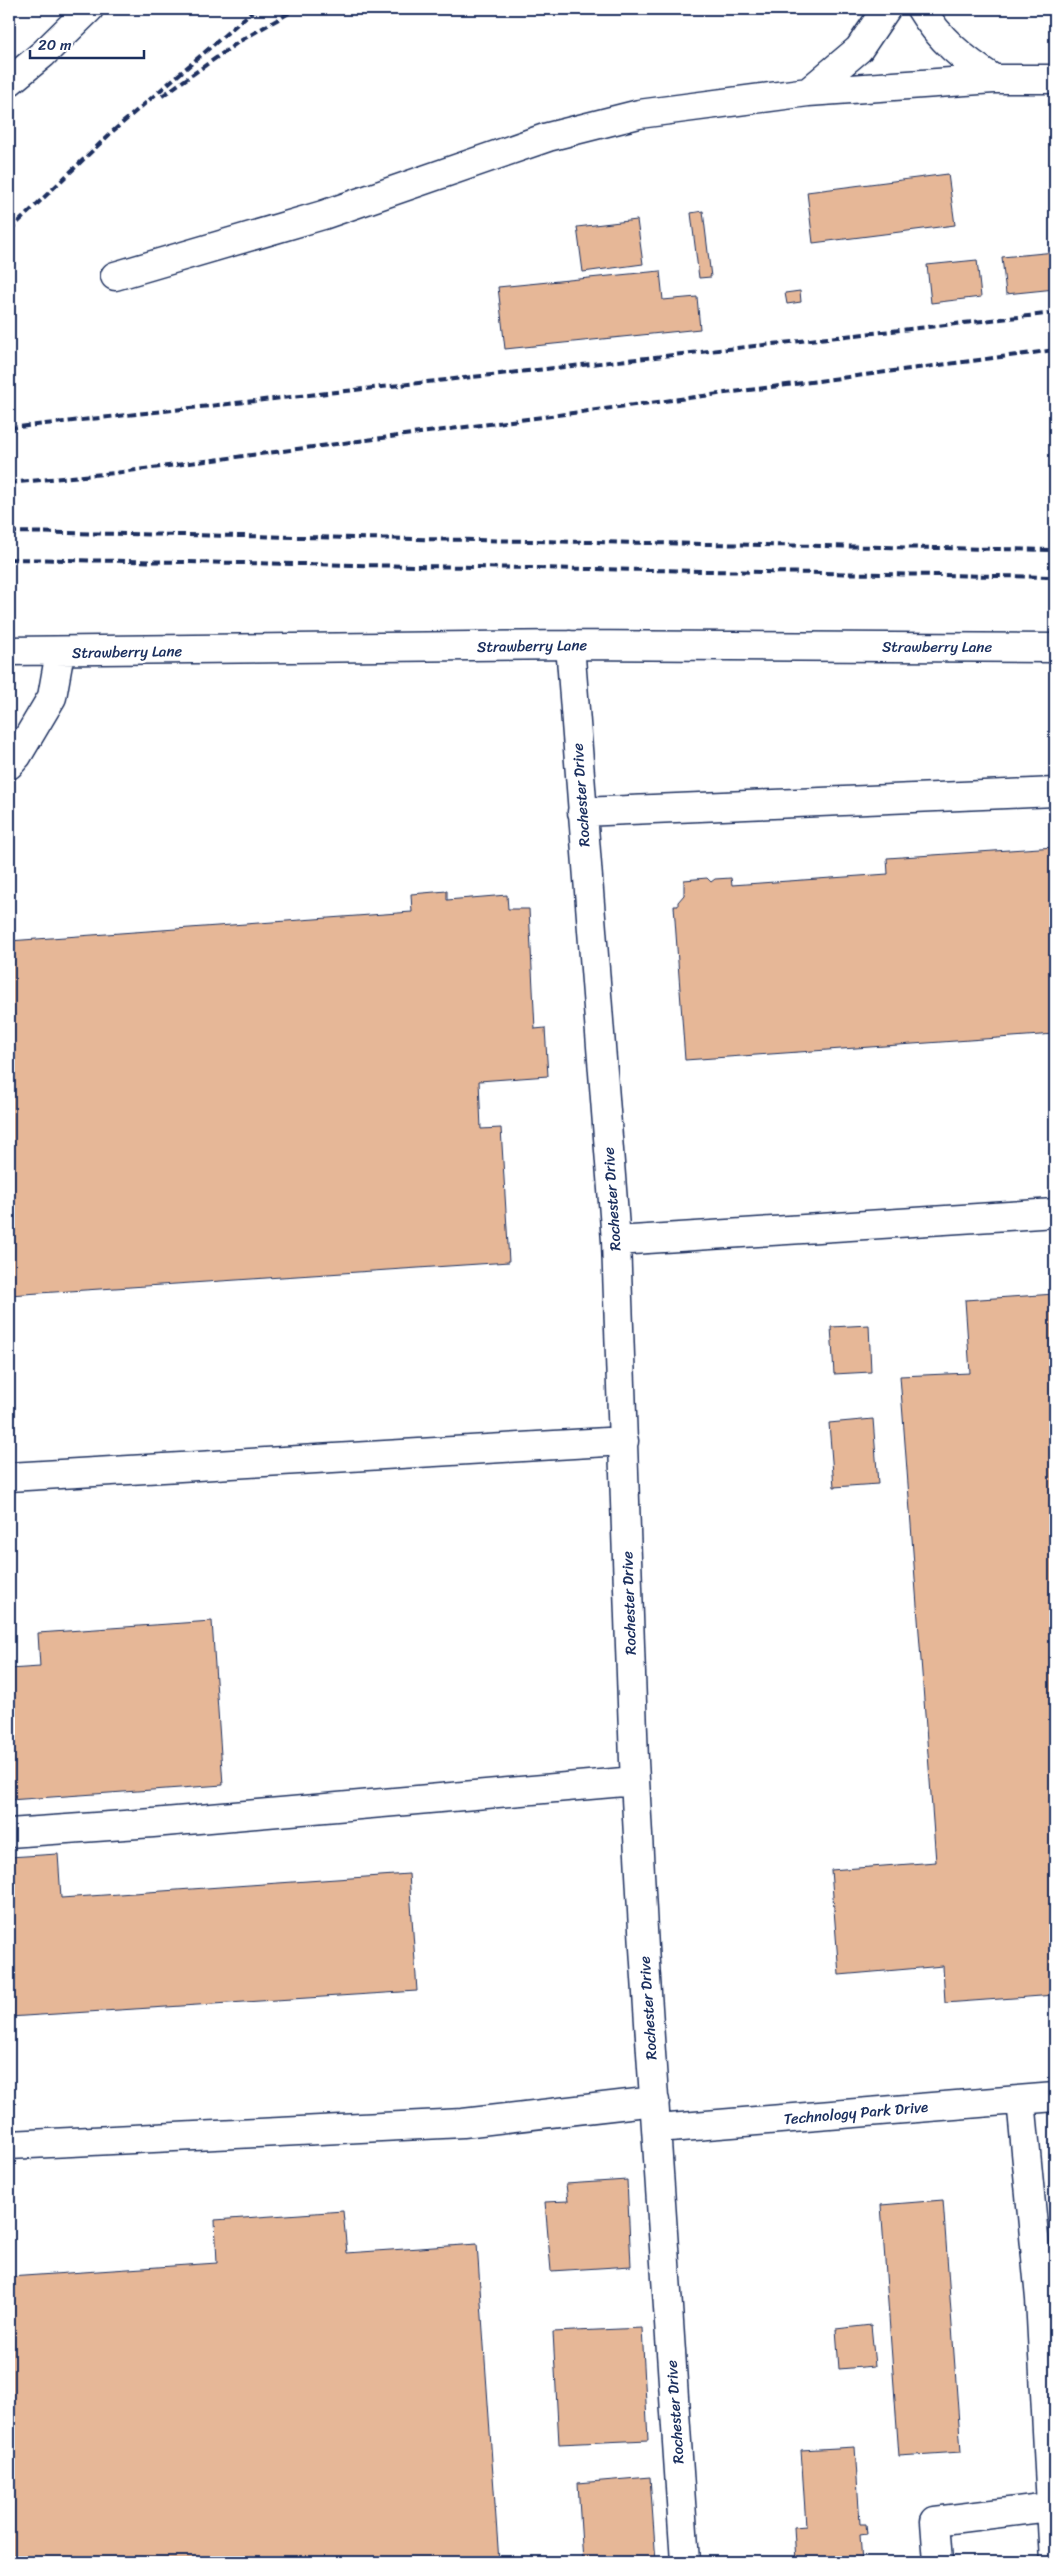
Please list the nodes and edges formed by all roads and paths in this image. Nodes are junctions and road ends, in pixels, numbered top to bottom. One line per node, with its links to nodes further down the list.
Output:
1 (89, 9): 6 (street)
2 (886, 9): 7 (street)
3 (920, 9): 5 (street)
4 (1055, 78): 5 (street)
5 (994, 80): 7 (street)
6 (9, 82)
7 (808, 92): 8 (street)
8 (115, 276)
9 (570, 645): 10 (street, Strawberry Lane); 12 (street, Strawberry Lane); 15 (street, Rochester Drive)
10 (1055, 648)
11 (9, 651): 12 (street, Strawberry Lane)
12 (60, 652): 13 (street)
13 (9, 766)
14 (1055, 792): 15 (street)
15 (582, 812): 17 (street, Rochester Drive)
16 (1055, 1213): 17 (street)
17 (616, 1241): 18 (street, Rochester Drive)
18 (624, 1441): 19 (street); 20 (street, Rochester Drive)
19 (9, 1477)
20 (635, 1781): 21 (street); 24 (street, Rochester Drive)
21 (9, 1833)
22 (1055, 2097): 23 (street, Technology Park Drive)
23 (1021, 2100): 25 (street, Technology Park Drive); 27 (street)
24 (655, 2101): 25 (street, Rochester Drive); 26 (street)
25 (657, 2129): 29 (street, Rochester Drive)
26 (9, 2145)
27 (1048, 2299): 28 (street)
28 (1049, 2507): 30 (street); 31 (street)
29 (685, 2562)
30 (938, 2562)
31 (1054, 2562)

